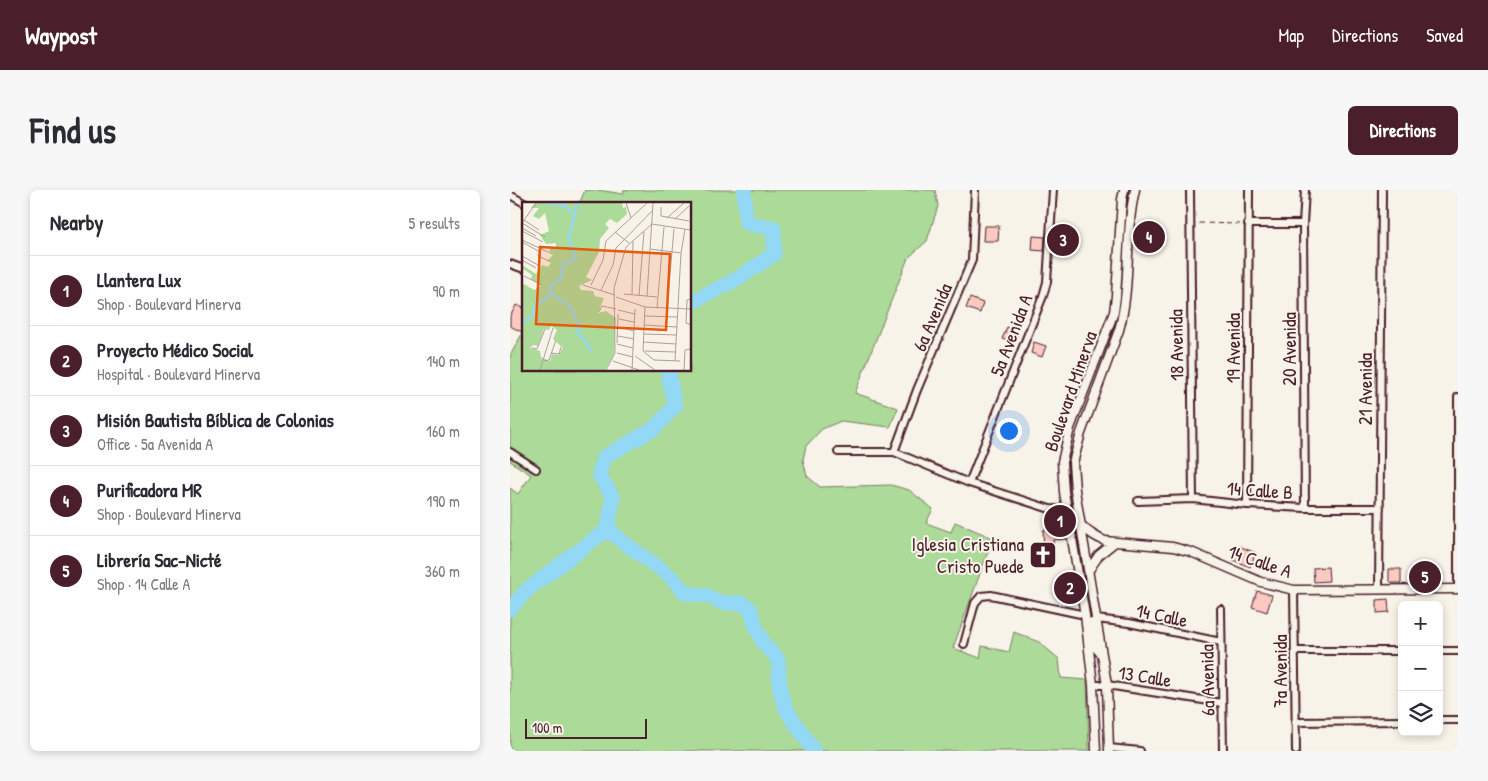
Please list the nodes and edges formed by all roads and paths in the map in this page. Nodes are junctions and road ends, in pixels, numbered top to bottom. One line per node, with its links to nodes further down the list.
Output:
1 (975, 190): 19 (street, 6a Avenida)
2 (1053, 190): 21 (street, 5a Avenida A)
3 (1124, 190): 27 (street, Boulevard Minerva)
4 (1135, 190): 28 (street, Boulevard Minerva)
5 (1190, 190): 11 (street, 18 Avenida)
6 (1249, 190): 12 (street, 19 Avenida)
7 (1305, 190): 13 (street, 20 Avenida)
8 (1382, 190): 26 (street, 21 Avenida)
9 (510, 196): 10 (street)
10 (522, 202)
11 (1190, 223): 12 (path); 23 (street, 18 Avenida)
12 (1248, 224): 13 (street); 24 (street, 19 Avenida)
13 (1303, 224): 25 (street, 20 Avenida)
14 (510, 264): 15 (street)
15 (522, 268)
16 (1458, 397): 32 (street)
17 (510, 452): 20 (street)
18 (838, 452): 19 (street)
19 (894, 452): 21 (street)
20 (536, 469)
21 (969, 483): 27 (street)
22 (1138, 500): 23 (street, 14 Calle B)
23 (1193, 500): 24 (street, 14 Calle B)
24 (1248, 505): 25 (street, 14 Calle B)
25 (1305, 508): 26 (street, 14 Calle B)
26 (1380, 508): 31 (street, 21 Avenida)
27 (1068, 510): 35 (street, Boulevard Minerva)
28 (1081, 524): 29 (street, 14 Calle A); 30 (street, Boulevard Minerva)
29 (1114, 543): 30 (street); 33 (street, 14 Calle A)
30 (1089, 570): 36 (street, Boulevard Minerva)
31 (1379, 589): 32 (street, 14 Calle A); 33 (street, 14 Calle A)
32 (1458, 589)
33 (1294, 590): 39 (street, 7a Avenida)
34 (1221, 609): 37 (street, 6a Avenida)
35 (1085, 615): 38 (street); 43 (street); 44 (street, Boulevard Minerva)
36 (1096, 618): 37 (street, 14 Calle); 43 (street, Boulevard Minerva)
37 (1222, 642): 46 (street, 6a Avenida)
38 (964, 644)
39 (1295, 651): 40 (street); 50 (street, 7a Avenida)
40 (1398, 651)
41 (1443, 651): 42 (street)
42 (1458, 651)
43 (1102, 655): 45 (street, Boulevard Minerva)
44 (1093, 685): 45 (street, 13 Calle); 52 (street, Boulevard Minerva)
45 (1107, 685): 46 (street, 13 Calle); 51 (street, Boulevard Minerva)
46 (1222, 703): 54 (street, 6a Avenida)
47 (1443, 720): 48 (street)
48 (1458, 720)
49 (1398, 721): 50 (street)
50 (1295, 722): 55 (street, 7a Avenida)
51 (1109, 749): 53 (street)
52 (1096, 751)
53 (1140, 751)
54 (1223, 751)
55 (1296, 751)

